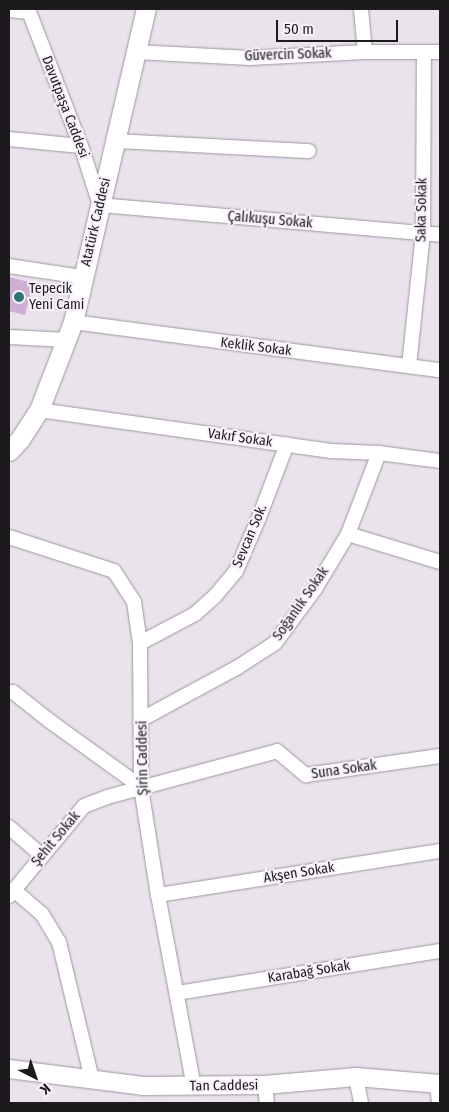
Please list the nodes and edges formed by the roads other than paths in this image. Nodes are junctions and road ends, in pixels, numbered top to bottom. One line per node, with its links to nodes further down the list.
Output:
1 (146, 9): 5 (main road, Atatürk Caddesi)
2 (362, 9): 6 (street)
3 (9, 10): 4 (street)
4 (28, 10): 11 (street, Davutpaşa Caddesi)
5 (136, 52): 6 (street, Güvercin Sokak); 10 (main road, Atatürk Caddesi)
6 (366, 52): 8 (street, Güvercin Sokak)
7 (440, 52): 8 (street, Güvercin Sokak)
8 (424, 53): 14 (street, Saka Sokak)
9 (9, 139): 11 (street)
10 (116, 140): 12 (street); 13 (main road, Atatürk Caddesi)
11 (81, 146): 13 (street, Davutpaşa Caddesi)
12 (309, 151)
13 (100, 205): 14 (street, Çalıkuşu Sokak); 17 (main road, Atatürk Caddesi)
14 (423, 233): 15 (street, Çalıkuşu Sokak); 21 (street, Saka Sokak)
15 (440, 234)
16 (9, 266): 17 (street)
17 (83, 277): 18 (main road, Atatürk Caddesi)
18 (73, 322): 20 (main road, Atatürk Caddesi); 21 (street, Keklik Sokak)
19 (9, 338): 20 (street)
20 (67, 340): 23 (main road, Atatürk Caddesi)
21 (409, 366): 22 (street, Keklik Sokak)
22 (440, 370)
23 (39, 410): 24 (street, Vakıf Sokak); 25 (main road, Atatürk Caddesi)
24 (286, 444): 26 (street, Vakıf Sokak); 31 (street, Sevcan Sok.)
25 (9, 451)
26 (379, 453): 27 (street, Vakıf Sokak); 28 (street, Soğanlık Sokak)
27 (440, 461)
28 (348, 534): 30 (street); 33 (street, Soğanlık Sokak)
29 (9, 537): 31 (street, Şirin Caddesi)
30 (440, 562)
31 (140, 643): 33 (street, Şirin Caddesi)
32 (9, 692): 35 (street)
33 (142, 719): 35 (street, Şirin Caddesi)
34 (440, 756): 35 (street, Suna Sokak)
35 (141, 787): 38 (street, Şehit Sokak); 40 (street, Şirin Caddesi)
36 (9, 827): 38 (street)
37 (440, 850): 40 (street, Akşen Sokak)
38 (41, 855): 39 (street, Şehit Sokak)
39 (11, 893): 45 (street)
40 (158, 895): 42 (street, Şirin Caddesi)
41 (440, 951): 42 (street, Karabağ Sokak)
42 (177, 993): 48 (street, Şirin Caddesi)
43 (9, 1069): 45 (street, Tan Caddesi)
44 (356, 1078): 46 (street, Tan Caddesi); 47 (street, Tan Caddesi); 50 (street)
45 (92, 1079): 48 (street, Tan Caddesi)
46 (438, 1084): 51 (street)
47 (265, 1086): 48 (street, Tan Caddesi); 49 (street)
48 (194, 1087)
49 (267, 1103)
50 (361, 1103)
51 (439, 1103)

